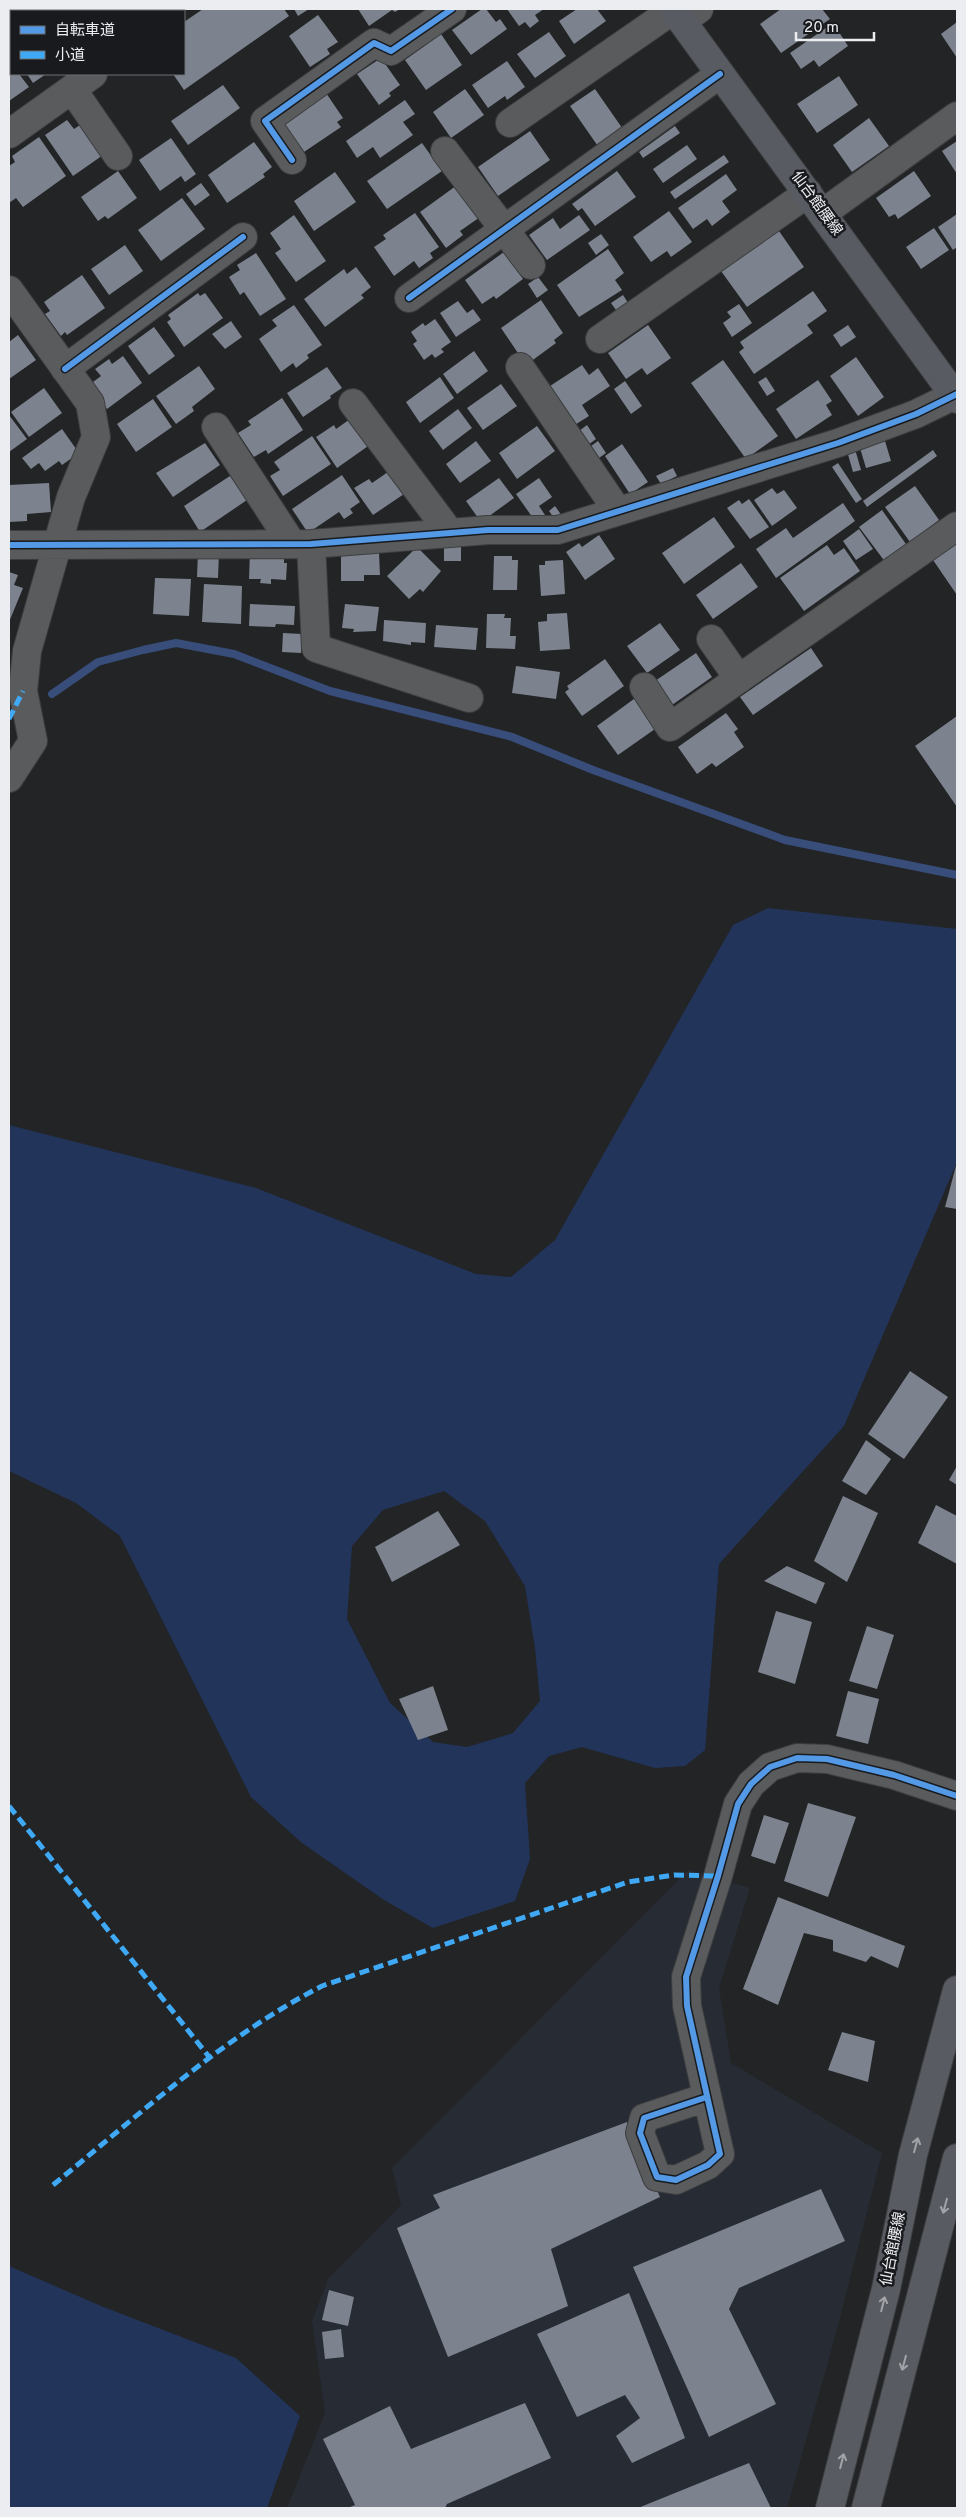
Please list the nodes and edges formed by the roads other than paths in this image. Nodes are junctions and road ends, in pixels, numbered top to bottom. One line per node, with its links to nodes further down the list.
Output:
1 (452, 9): 10 (street)
2 (682, 12): 3 (main road, 仙台館腰線); 6 (street)
3 (720, 74): 11 (main road, 仙台館腰線); 12 (street)
4 (82, 81): 7 (street); 9 (street)
5 (957, 116): 11 (street)
6 (510, 123)
7 (9, 134)
8 (445, 151): 12 (street)
9 (118, 156)
10 (292, 160)
11 (815, 203): 17 (street); 20 (main road, 仙台館腰線)
12 (505, 228): 14 (street); 16 (street)
13 (243, 237): 19 (street)
14 (531, 265)
15 (9, 290): 19 (street)
16 (409, 298)
17 (600, 339)
18 (520, 367): 23 (street)
19 (65, 369): 26 (street)
20 (956, 395): 23 (street)
21 (353, 403): 25 (street)
22 (216, 426): 27 (street)
23 (617, 510): 25 (street)
24 (957, 526): 30 (street)
25 (450, 533): 27 (street)
26 (59, 543): 27 (street); 28 (street); 33 (street)
27 (302, 544): 32 (street)
28 (9, 545)
29 (711, 639): 30 (street)
30 (739, 679): 31 (street)
31 (644, 687)
32 (468, 698)
33 (9, 778)
34 (957, 1796): 36 (street)
35 (957, 1990): 38 (main road, 仙台館腰線, one-way to 35)
36 (707, 2097)
37 (957, 2158): 39 (main road, one-way to 39)
38 (830, 2508)
39 (866, 2508)

